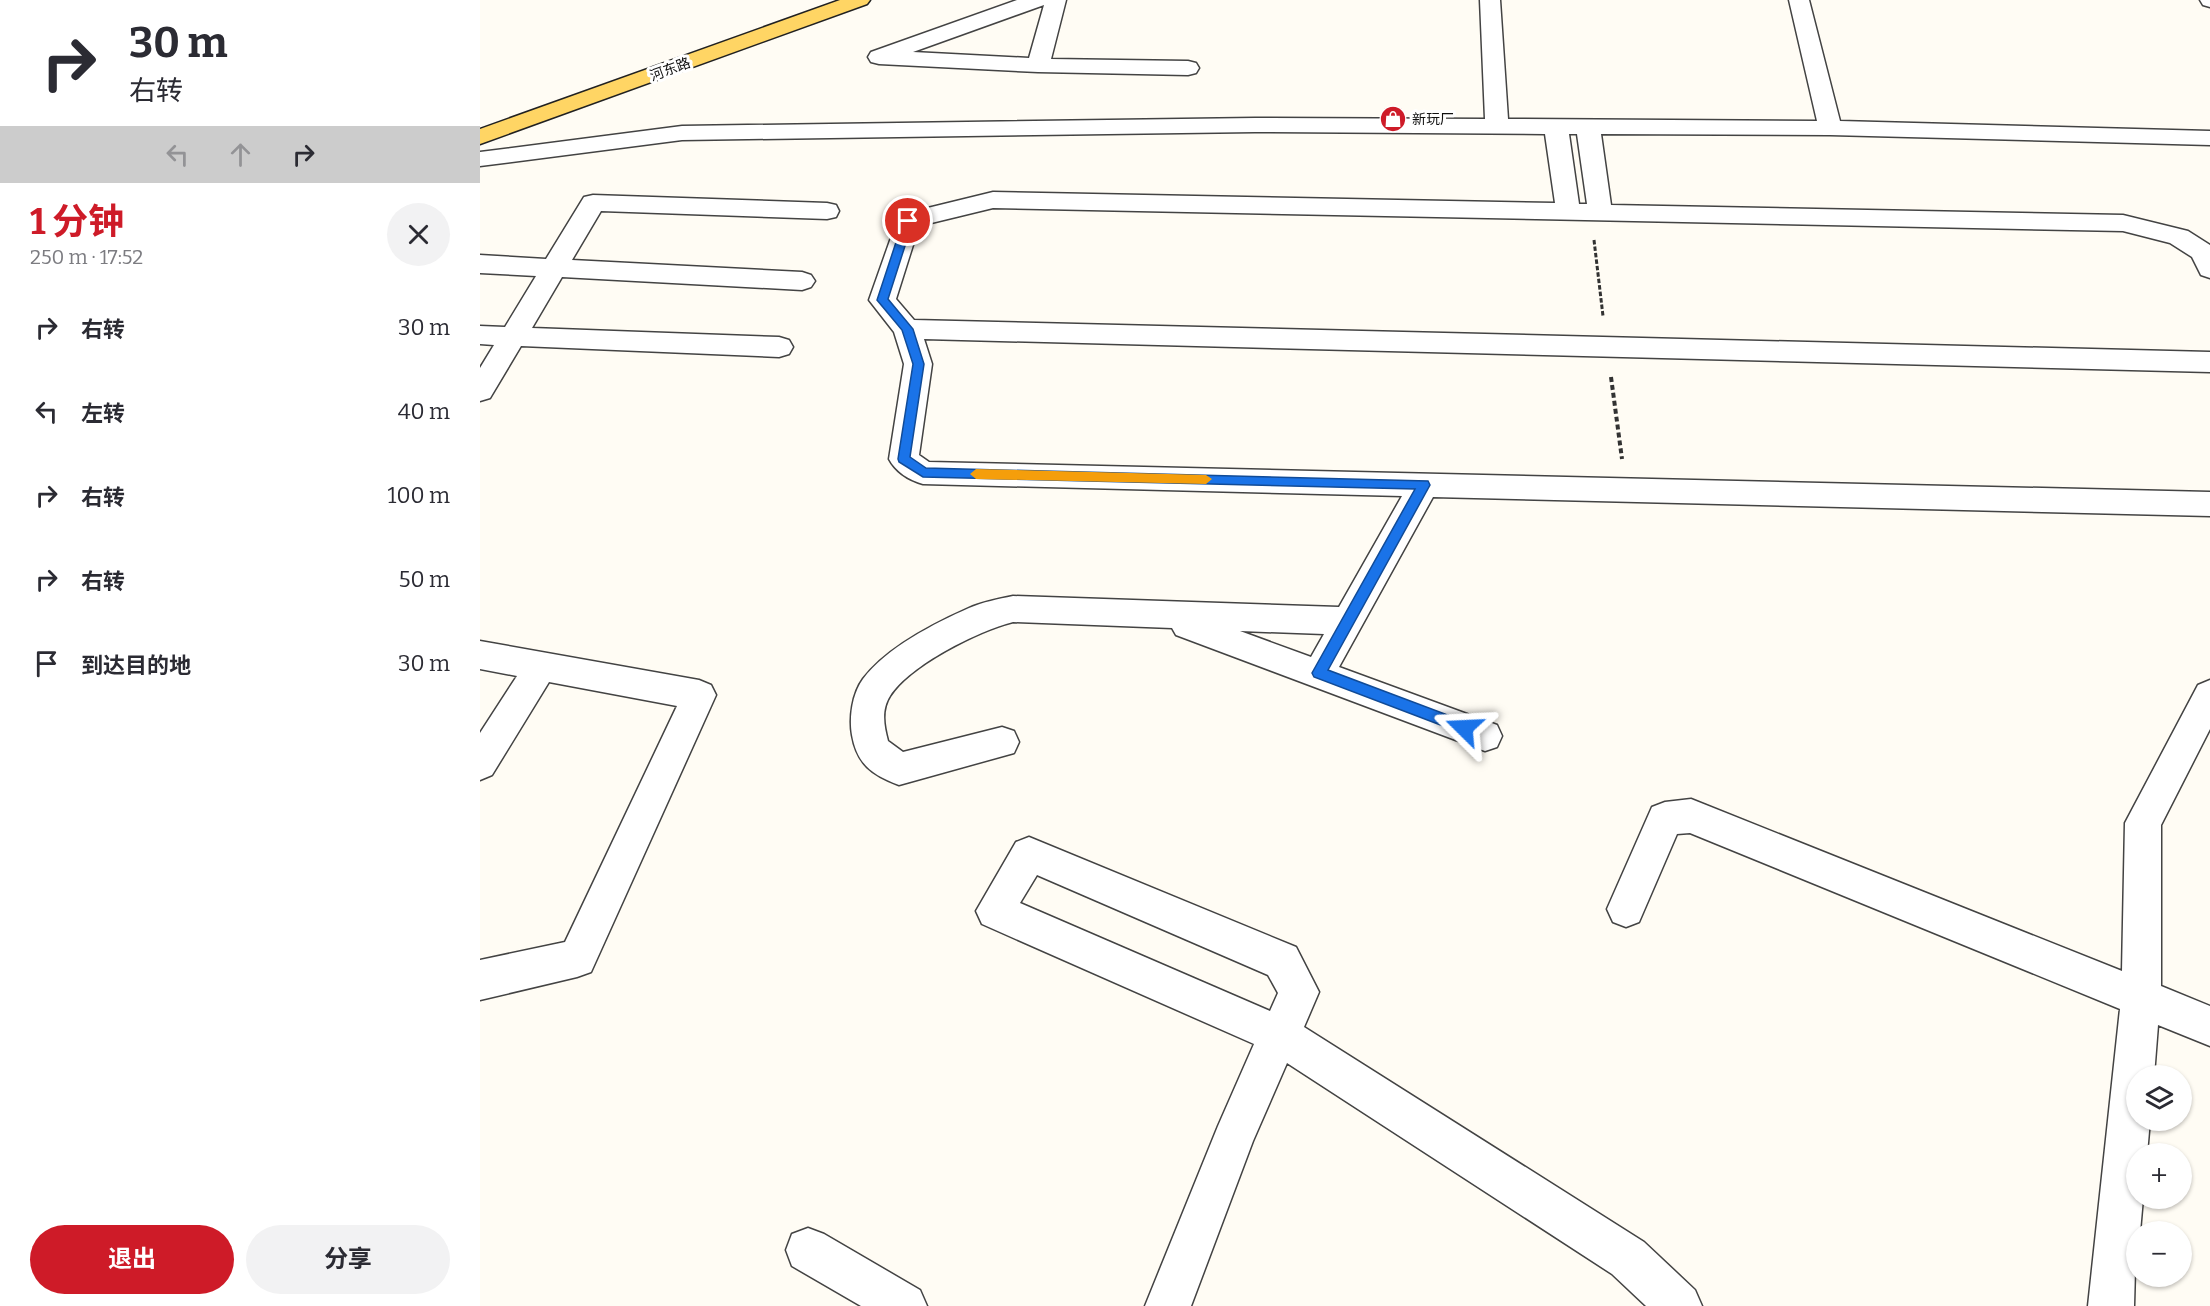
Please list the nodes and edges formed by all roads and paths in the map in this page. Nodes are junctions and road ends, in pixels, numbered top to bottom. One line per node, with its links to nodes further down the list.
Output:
1 (860, 0): 12 (main road, 河东路)
2 (1038, 0): 6 (street)
3 (1056, 0): 6 (street)
4 (1490, 0): 8 (street)
5 (1799, 0): 11 (street)
6 (1038, 65): 7 (street)
7 (1188, 68)
8 (1497, 126): 9 (street); 14 (street)
9 (1556, 126): 10 (street); 16 (street)
10 (1588, 127): 11 (street); 17 (street)
11 (1830, 128): 13 (street)
12 (480, 137)
13 (2210, 138)
14 (480, 159)
15 (827, 211): 19 (street)
16 (1568, 211): 17 (street); 22 (street)
17 (1600, 212): 20 (street)
18 (480, 264): 19 (street)
19 (554, 269): 21 (street); 24 (street)
20 (2210, 269)
21 (801, 281)
22 (907, 329): 26 (street); 28 (street)
23 (480, 335): 24 (street)
24 (513, 337): 25 (street); 27 (street)
25 (779, 347)
26 (2210, 362)
27 (480, 391)
28 (1424, 485): 29 (street); 31 (street)
29 (2210, 504)
30 (1157, 614): 31 (street); 34 (street); 37 (street)
31 (1348, 621): 34 (street)
32 (480, 655): 33 (street)
33 (541, 666): 38 (street); 40 (street)
34 (1319, 673): 36 (street)
35 (2210, 695): 41 (street)
36 (1485, 736)
37 (1002, 742)
38 (480, 764)
39 (1626, 909): 41 (street)
40 (480, 980)
41 (2141, 998): 42 (street); 48 (street)
42 (2210, 1026)
43 (1280, 1035): 43 (street); 46 (street); 47 (street)
44 (808, 1250): 45 (street)
45 (904, 1306)
46 (1168, 1306)
47 (1679, 1306)
48 (2111, 1306)

